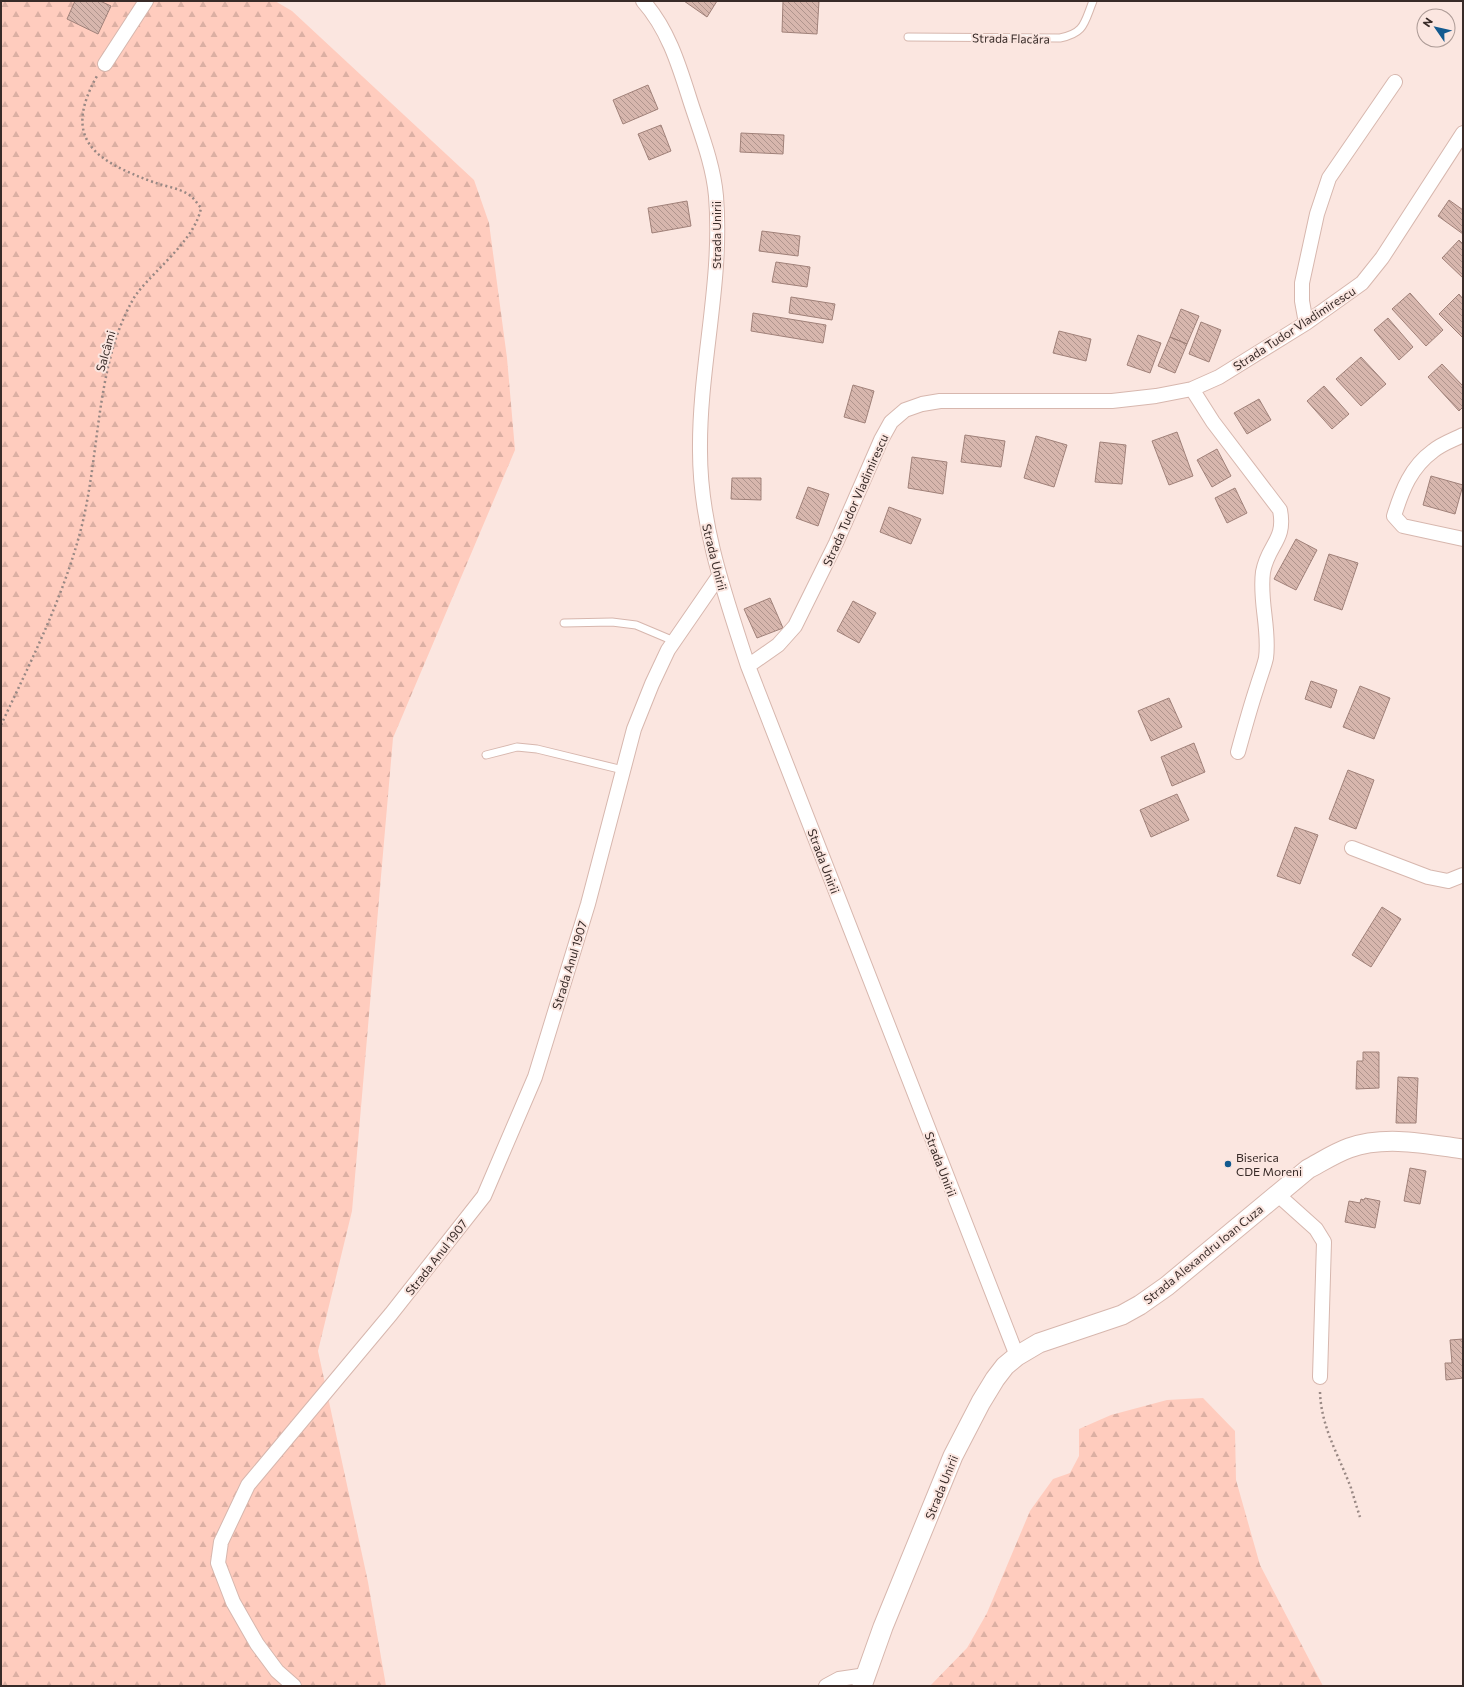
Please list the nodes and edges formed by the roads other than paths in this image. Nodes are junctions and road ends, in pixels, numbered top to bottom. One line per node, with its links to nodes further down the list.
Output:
1 (146, 1): 5 (street)
2 (643, 1): 12 (street, Strada Unirii)
3 (1093, 1): 4 (lane, Strada Flacăra)
4 (908, 37)
5 (105, 64)
6 (1395, 82): 8 (street)
7 (1463, 133): 8 (street, Strada Tudor Vladimirescu)
8 (1306, 323): 9 (street, Strada Tudor Vladimirescu)
9 (1192, 389): 15 (street, Strada Tudor Vladimirescu); 16 (street)
10 (1463, 435): 11 (street)
11 (1463, 539)
12 (719, 576): 14 (street, Strada Anul 1907); 15 (street, Strada Unirii)
13 (564, 623): 14 (lane)
14 (674, 642): 18 (street, Strada Anul 1907)
15 (748, 666): 23 (street, Strada Unirii)
16 (1238, 752)
17 (486, 755): 18 (lane)
18 (623, 770): 26 (street, Strada Anul 1907)
19 (1352, 848): 20 (street)
20 (1463, 875)
21 (1463, 1149): 22 (main road, Strada Alexandru Ioan Cuza)
22 (1277, 1194): 23 (main road, Strada Alexandru Ioan Cuza); 24 (street)
23 (1017, 1356): 25 (main road, Strada Unirii)
24 (1320, 1377)
25 (864, 1680): 27 (street)
26 (294, 1686)
27 (826, 1686)

